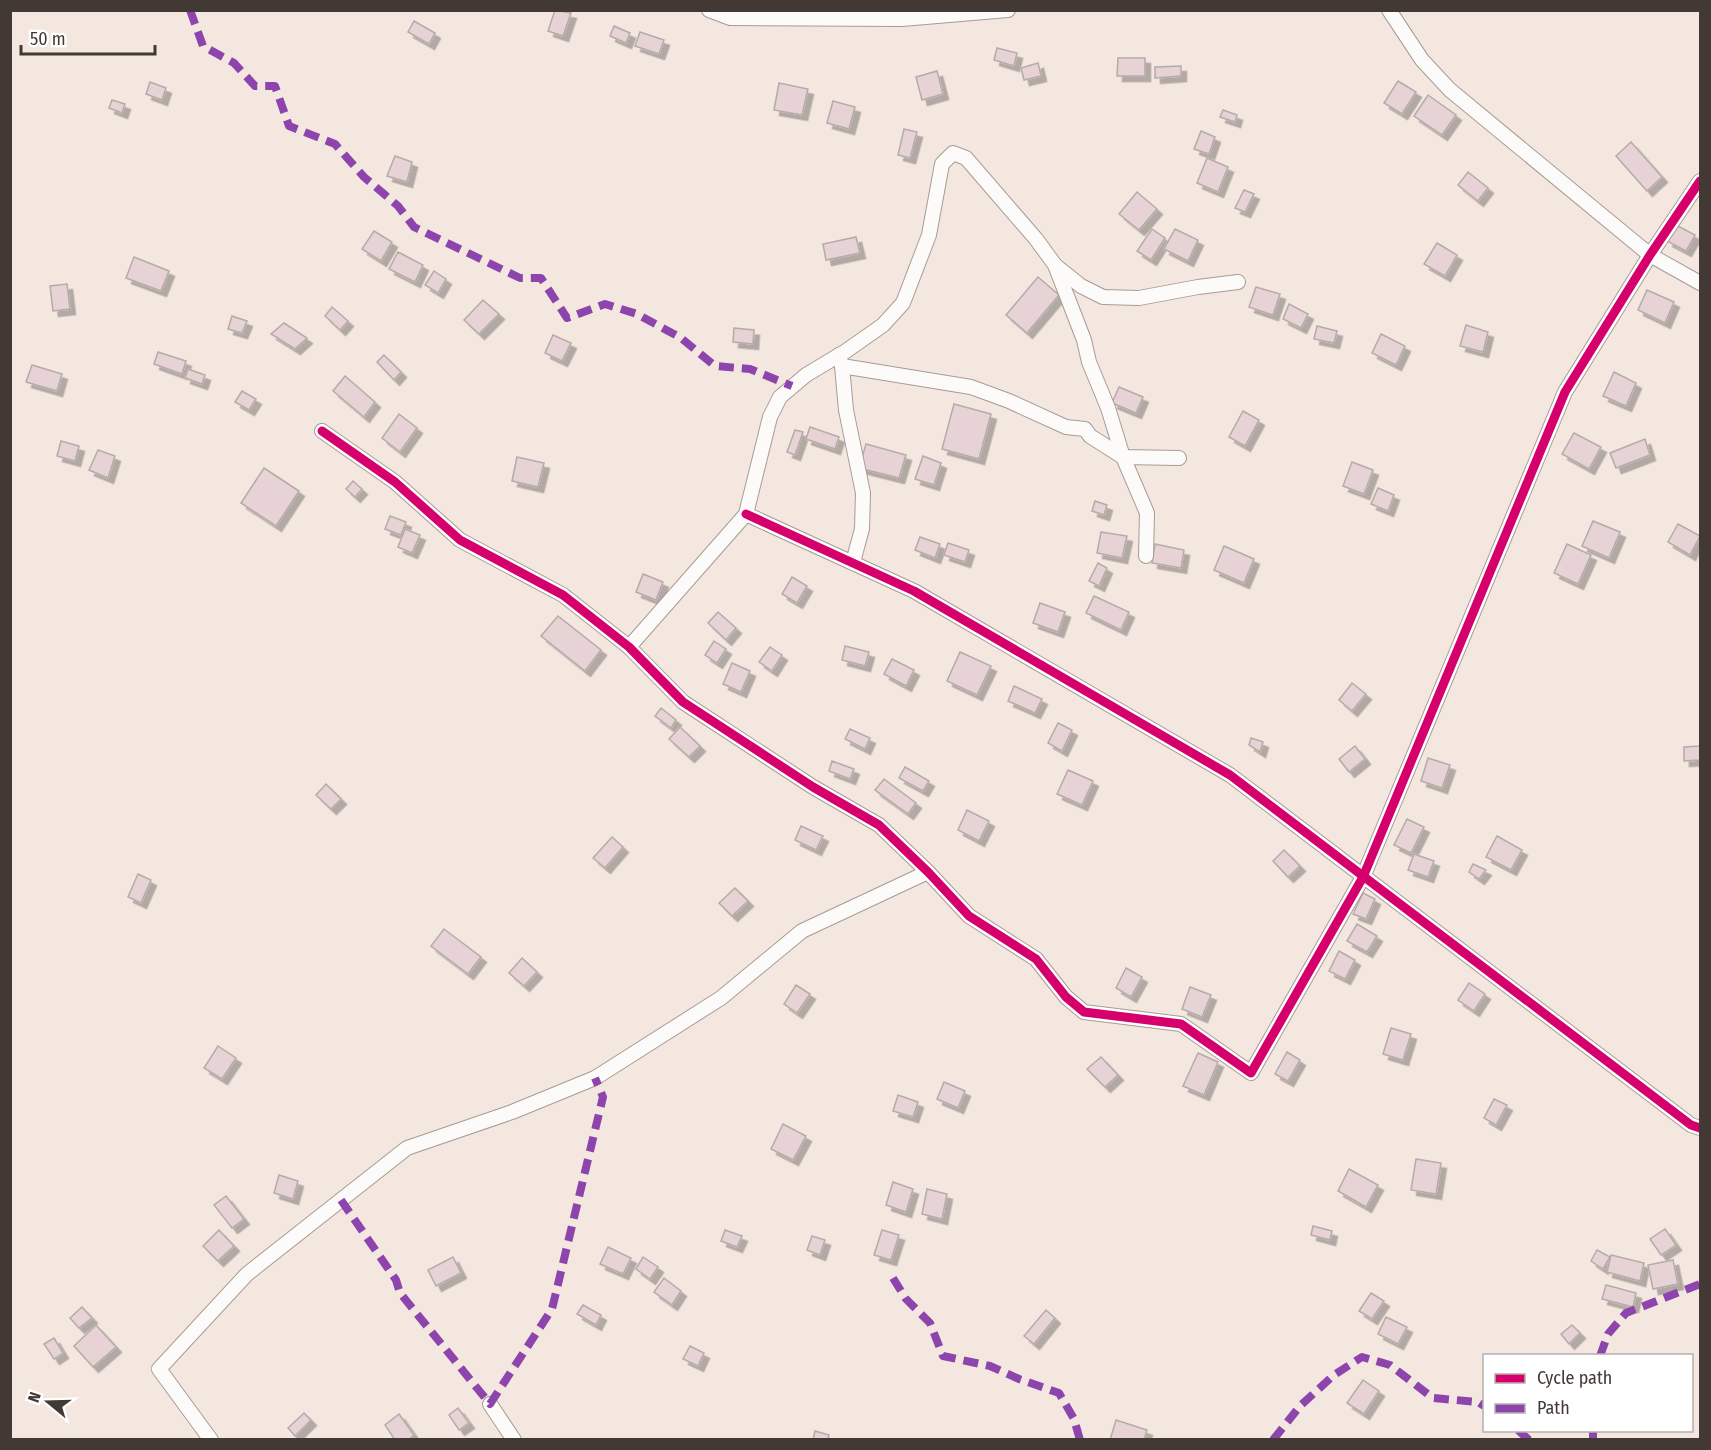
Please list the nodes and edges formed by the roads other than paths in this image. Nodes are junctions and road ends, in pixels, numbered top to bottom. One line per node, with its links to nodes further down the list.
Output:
1 (709, 10): 2 (street)
2 (1008, 10)
3 (1389, 10): 5 (street)
4 (1701, 181): 5 (street)
5 (1650, 255): 8 (street); 18 (street)
6 (1055, 265): 7 (street); 9 (street); 11 (street)
7 (1238, 282)
8 (1701, 284)
9 (841, 360): 11 (street); 13 (street); 15 (street)
10 (322, 430): 16 (street)
11 (1123, 457): 12 (street); 14 (street)
12 (1179, 458)
13 (746, 514): 15 (street); 16 (street)
14 (1146, 556)
15 (853, 562): 18 (street)
16 (629, 647): 17 (street)
17 (928, 872): 18 (street); 21 (street)
18 (1363, 877): 19 (street)
19 (1701, 1128)
20 (490, 1404): 22 (street)
21 (211, 1440)
22 (513, 1440)

